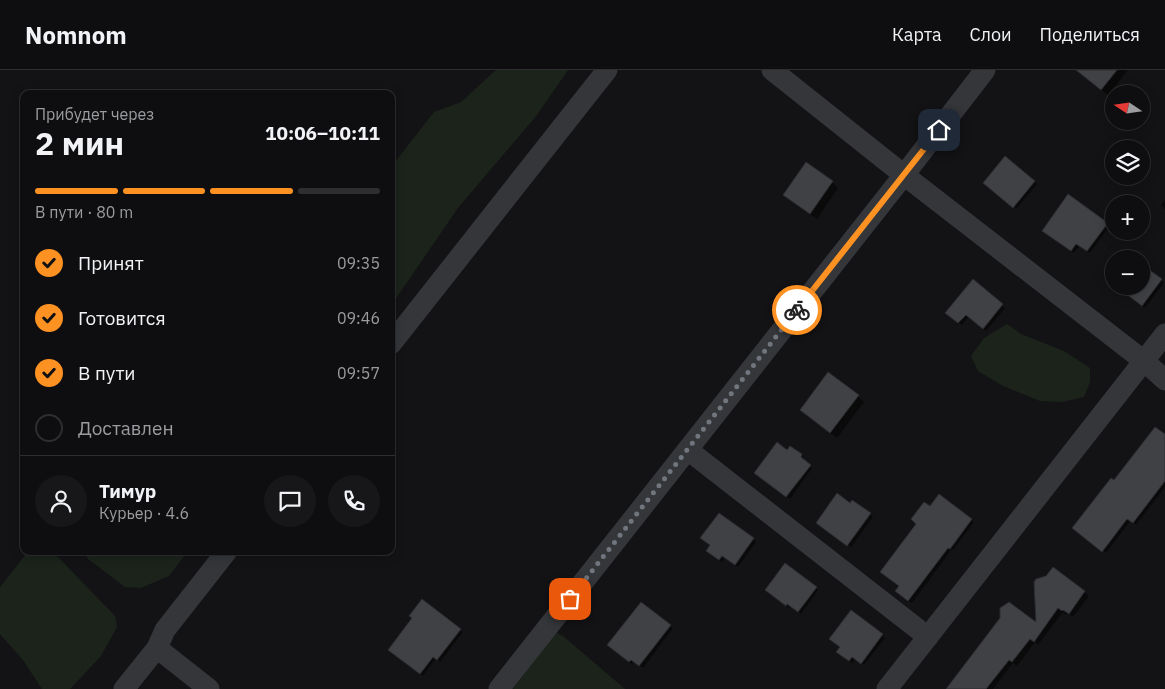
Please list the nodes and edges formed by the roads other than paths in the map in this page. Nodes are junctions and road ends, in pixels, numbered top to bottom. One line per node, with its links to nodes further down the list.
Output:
1 (608, 70): 6 (lane)
2 (772, 70): 4 (lane)
3 (985, 70): 4 (lane)
4 (904, 175): 7 (lane); 9 (lane)
5 (1165, 334): 7 (lane)
6 (395, 339)
7 (1144, 361): 8 (lane); 11 (lane)
8 (1165, 380)
9 (688, 450): 11 (lane); 15 (lane)
10 (224, 555): 12 (lane)
11 (928, 637): 16 (lane)
12 (157, 648): 13 (lane); 14 (lane)
13 (124, 689)
14 (209, 689)
15 (499, 689)
16 (887, 689)

